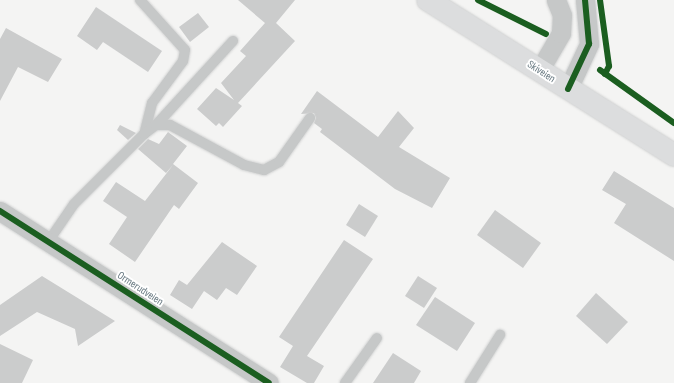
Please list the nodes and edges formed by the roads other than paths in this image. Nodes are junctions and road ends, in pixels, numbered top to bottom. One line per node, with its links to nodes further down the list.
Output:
1 (140, 0): 10 (lane)
2 (428, 0): 6 (main road, Skiveien)
3 (556, 0): 6 (street)
4 (585, 0): 7 (street)
5 (233, 41): 9 (lane)
6 (539, 71): 7 (main road, Skiveien)
7 (568, 89): 11 (main road, Skiveien)
8 (310, 118): 9 (lane)
9 (156, 125): 10 (lane)
10 (144, 134): 13 (lane)
11 (674, 155)
12 (0, 211): 13 (street, Ormerudveien)
13 (48, 242): 16 (street, Ormerudveien)
14 (500, 335): 18 (lane)
15 (377, 338): 17 (lane)
16 (269, 383)
17 (345, 383)
18 (470, 383)

